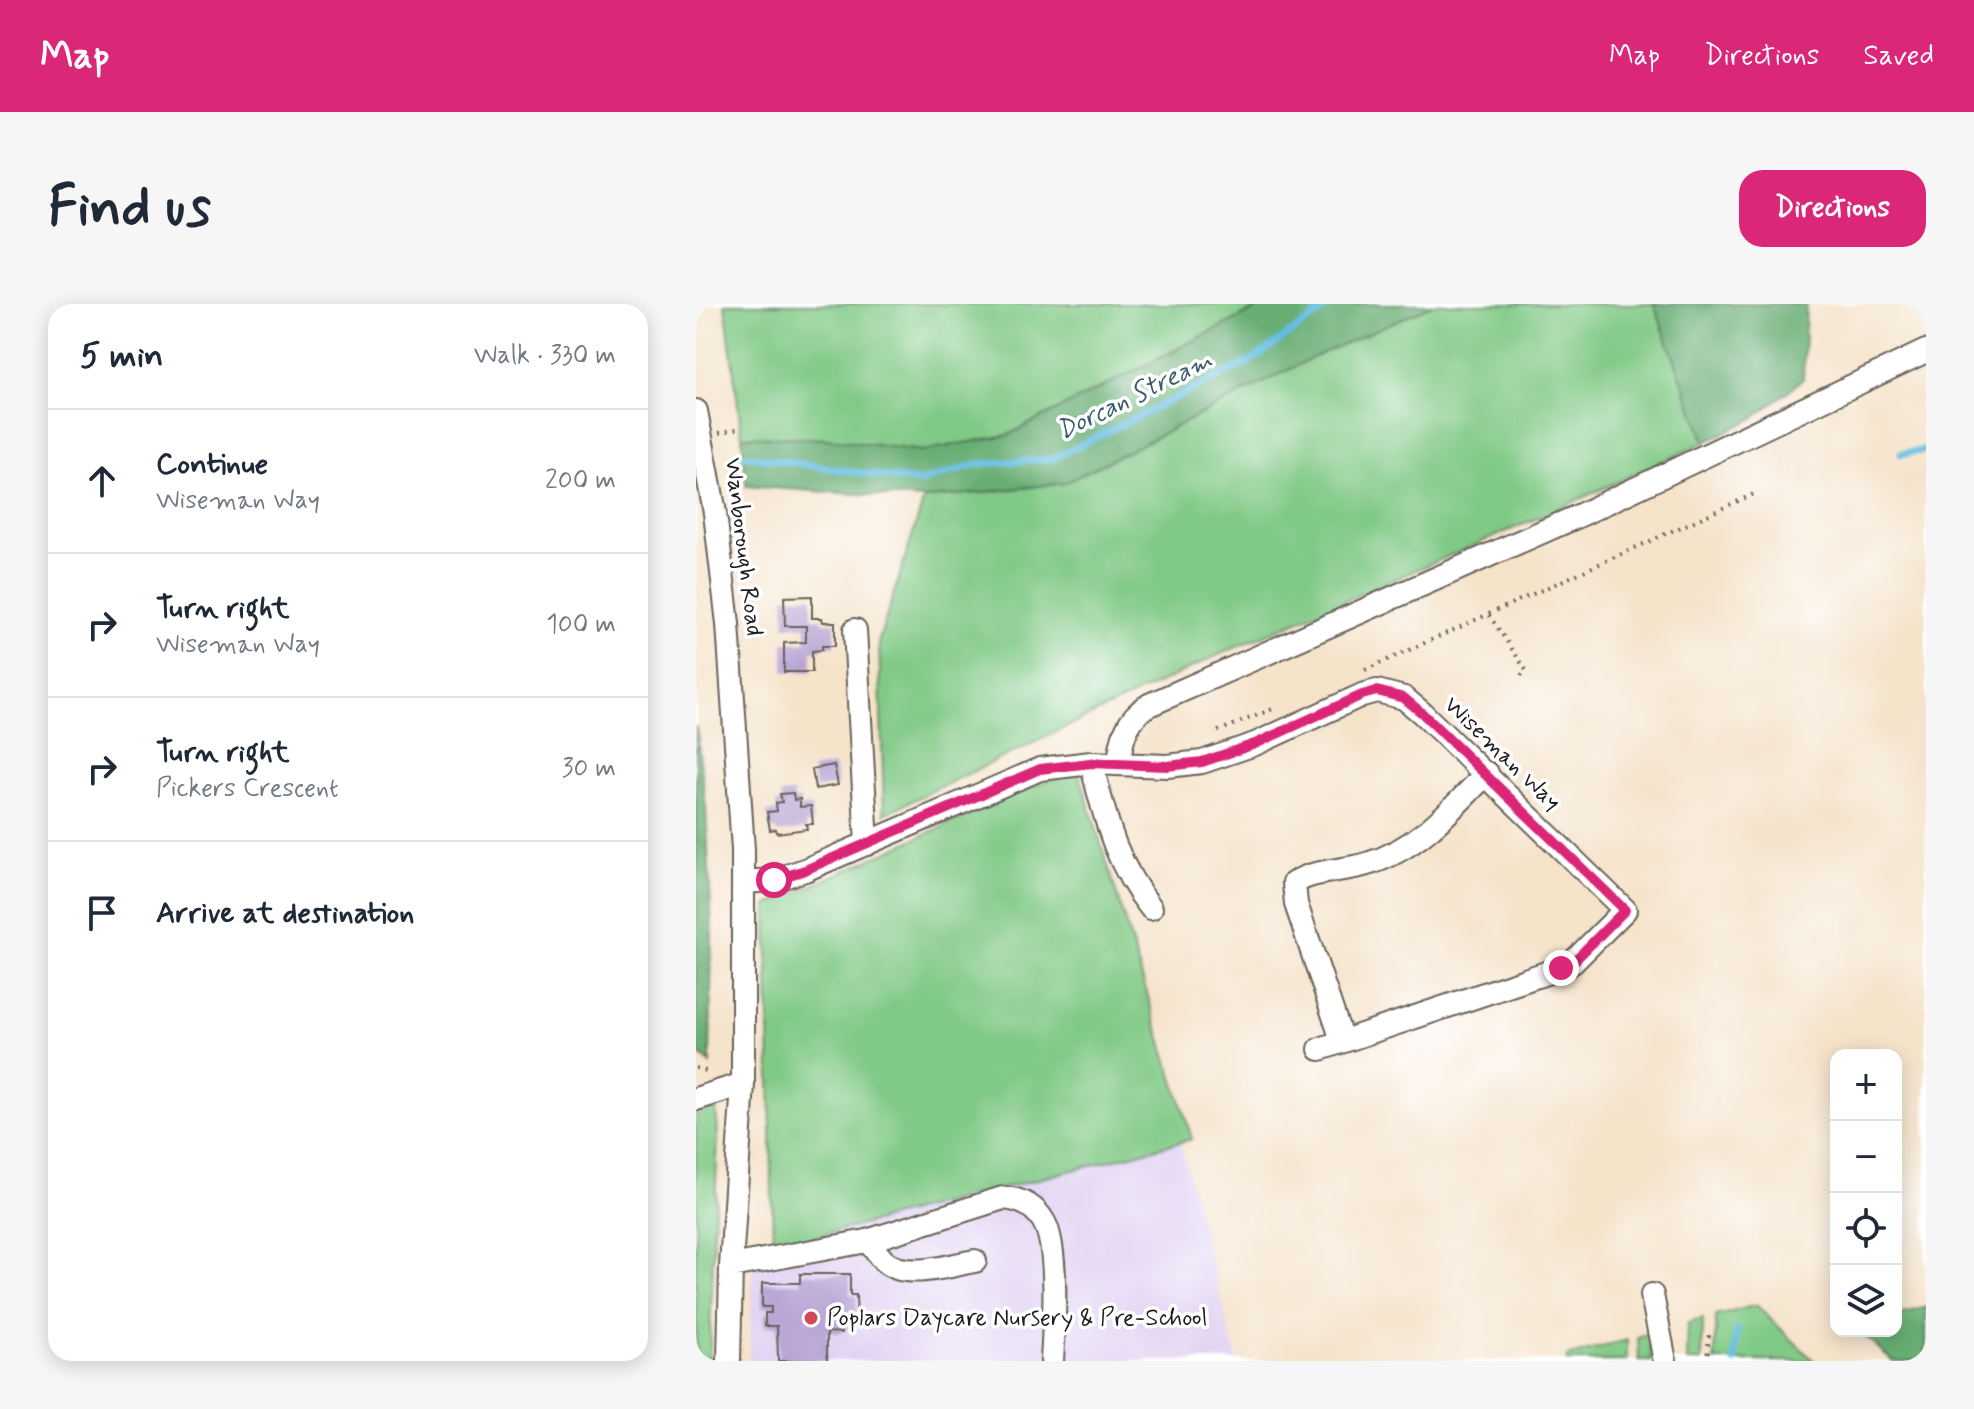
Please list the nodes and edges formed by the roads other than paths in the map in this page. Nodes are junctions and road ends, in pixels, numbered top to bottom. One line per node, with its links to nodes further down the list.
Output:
1 (1926, 351): 5 (street)
2 (696, 411): 8 (street, Wanborough Road)
3 (855, 630): 7 (street)
4 (1091, 763): 5 (street, Wiseman Way); 7 (street, Wiseman Way); 9 (street)
5 (1119, 764): 6 (street, Wiseman Way)
6 (1487, 773): 10 (street); 10 (street, Wiseman Way)
7 (867, 844): 8 (street, Wiseman Way)
8 (744, 882): 12 (street, Wanborough Road)
9 (1151, 908)
10 (1342, 1040): 11 (street)
11 (1320, 1049)
12 (743, 1084): 13 (street); 16 (street, Wanborough Road)
13 (696, 1099)
14 (867, 1241): 15 (street); 16 (street); 19 (street)
15 (975, 1261)
16 (731, 1266): 18 (street, Wanborough Road)
17 (1652, 1295): 20 (street)
18 (729, 1361)
19 (1052, 1361)
20 (1665, 1361)

